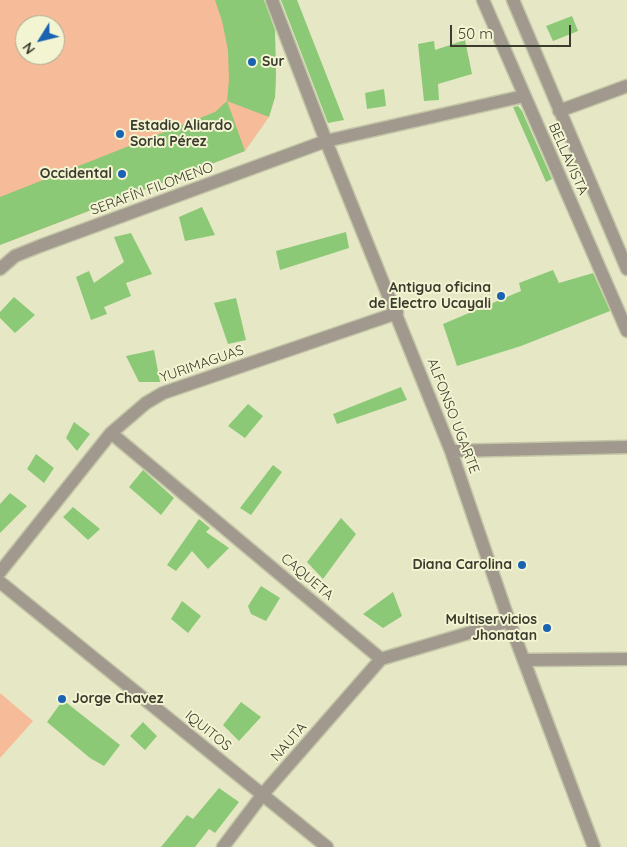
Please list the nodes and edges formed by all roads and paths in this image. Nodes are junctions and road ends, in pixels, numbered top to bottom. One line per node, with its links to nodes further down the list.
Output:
1 (272, 0): 7 (street, ALFONSO UGARTE)
2 (483, 0): 5 (street, BELLAVISTA)
3 (512, 0): 6 (street, BELLAVISTA)
4 (627, 86): 6 (street)
5 (524, 96): 7 (street, SERAFÍN FILOMENO); 11 (street, BELLAVISTA)
6 (558, 111): 8 (street, BELLAVISTA)
7 (326, 141): 9 (street, SERAFÍN FILOMENO); 10 (street, ALFONSO UGARTE)
8 (627, 269)
9 (0, 270)
10 (397, 313): 12 (street, YURIMAGUAS); 14 (street, ALFONSO UGARTE)
11 (627, 331)
12 (111, 433): 15 (street, YURIMAGUAS); 18 (street, CAQUETA)
13 (627, 447): 14 (street)
14 (451, 451): 17 (street, ALFONSO UGARTE)
15 (0, 572)
16 (0, 582): 21 (street, IQUITOS)
17 (509, 621): 18 (street); 20 (street, ALFONSO UGARTE)
18 (381, 659): 21 (street, NAUTA)
19 (627, 659): 20 (street)
20 (524, 660): 24 (street, ALFONSO UGARTE)
21 (263, 794): 22 (street, NAUTA); 23 (street, IQUITOS)
22 (223, 847)
23 (327, 847)
24 (594, 847)

